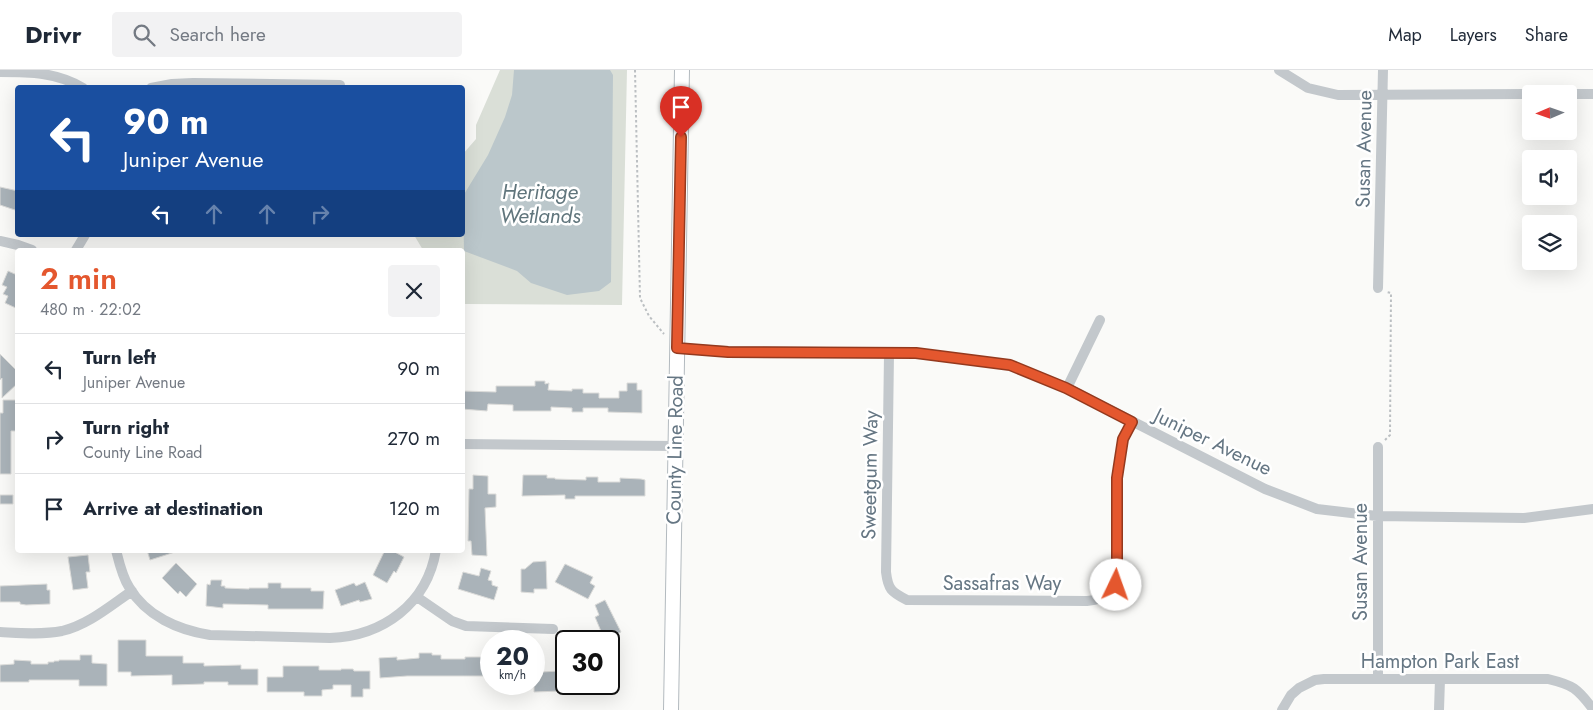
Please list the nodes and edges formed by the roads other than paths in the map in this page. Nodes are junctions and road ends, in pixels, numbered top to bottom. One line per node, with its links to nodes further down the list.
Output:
1 (682, 70): 18 (main road, County Line Road)
2 (1280, 70): 11 (street)
3 (1383, 70): 11 (street, Susan Avenue)
4 (0, 72): 5 (street)
5 (78, 85)
6 (167, 85): 7 (street)
7 (340, 85)
8 (1522, 94): 11 (street)
9 (1578, 94): 10 (street)
10 (1593, 94)
11 (1382, 96): 16 (street, Susan Avenue)
12 (84, 237): 15 (street)
13 (0, 241): 14 (street)
14 (26, 248)
15 (77, 248)
16 (1378, 288)
17 (1100, 320): 20 (street)
18 (677, 348): 19 (street, Juniper Avenue); 23 (main road, County Line Road)
19 (889, 354): 20 (street, Juniper Avenue); 30 (street, Sweetgum Way)
20 (1066, 388): 21 (street, Juniper Avenue)
21 (1132, 422): 26 (street, Juniper Avenue); 30 (street, Sassafras Way)
22 (465, 444): 23 (street)
23 (675, 446): 37 (main road, County Line Road)
24 (1378, 447): 26 (street, Susan Avenue)
25 (1593, 509): 26 (street, Juniper Avenue)
26 (1377, 516): 34 (street, Susan Avenue)
27 (117, 553): 29 (street)
28 (435, 553): 31 (street)
29 (132, 591): 31 (street); 33 (street)
30 (894, 594)
31 (417, 597): 32 (street)
32 (553, 629)
33 (0, 632)
34 (1378, 678): 35 (street, Hampton Park East); 38 (street, Hampton Park East)
35 (1440, 679): 36 (street, Hampton Park East); 39 (street)
36 (1593, 709)
37 (671, 710)
38 (1282, 710)
39 (1439, 710)

